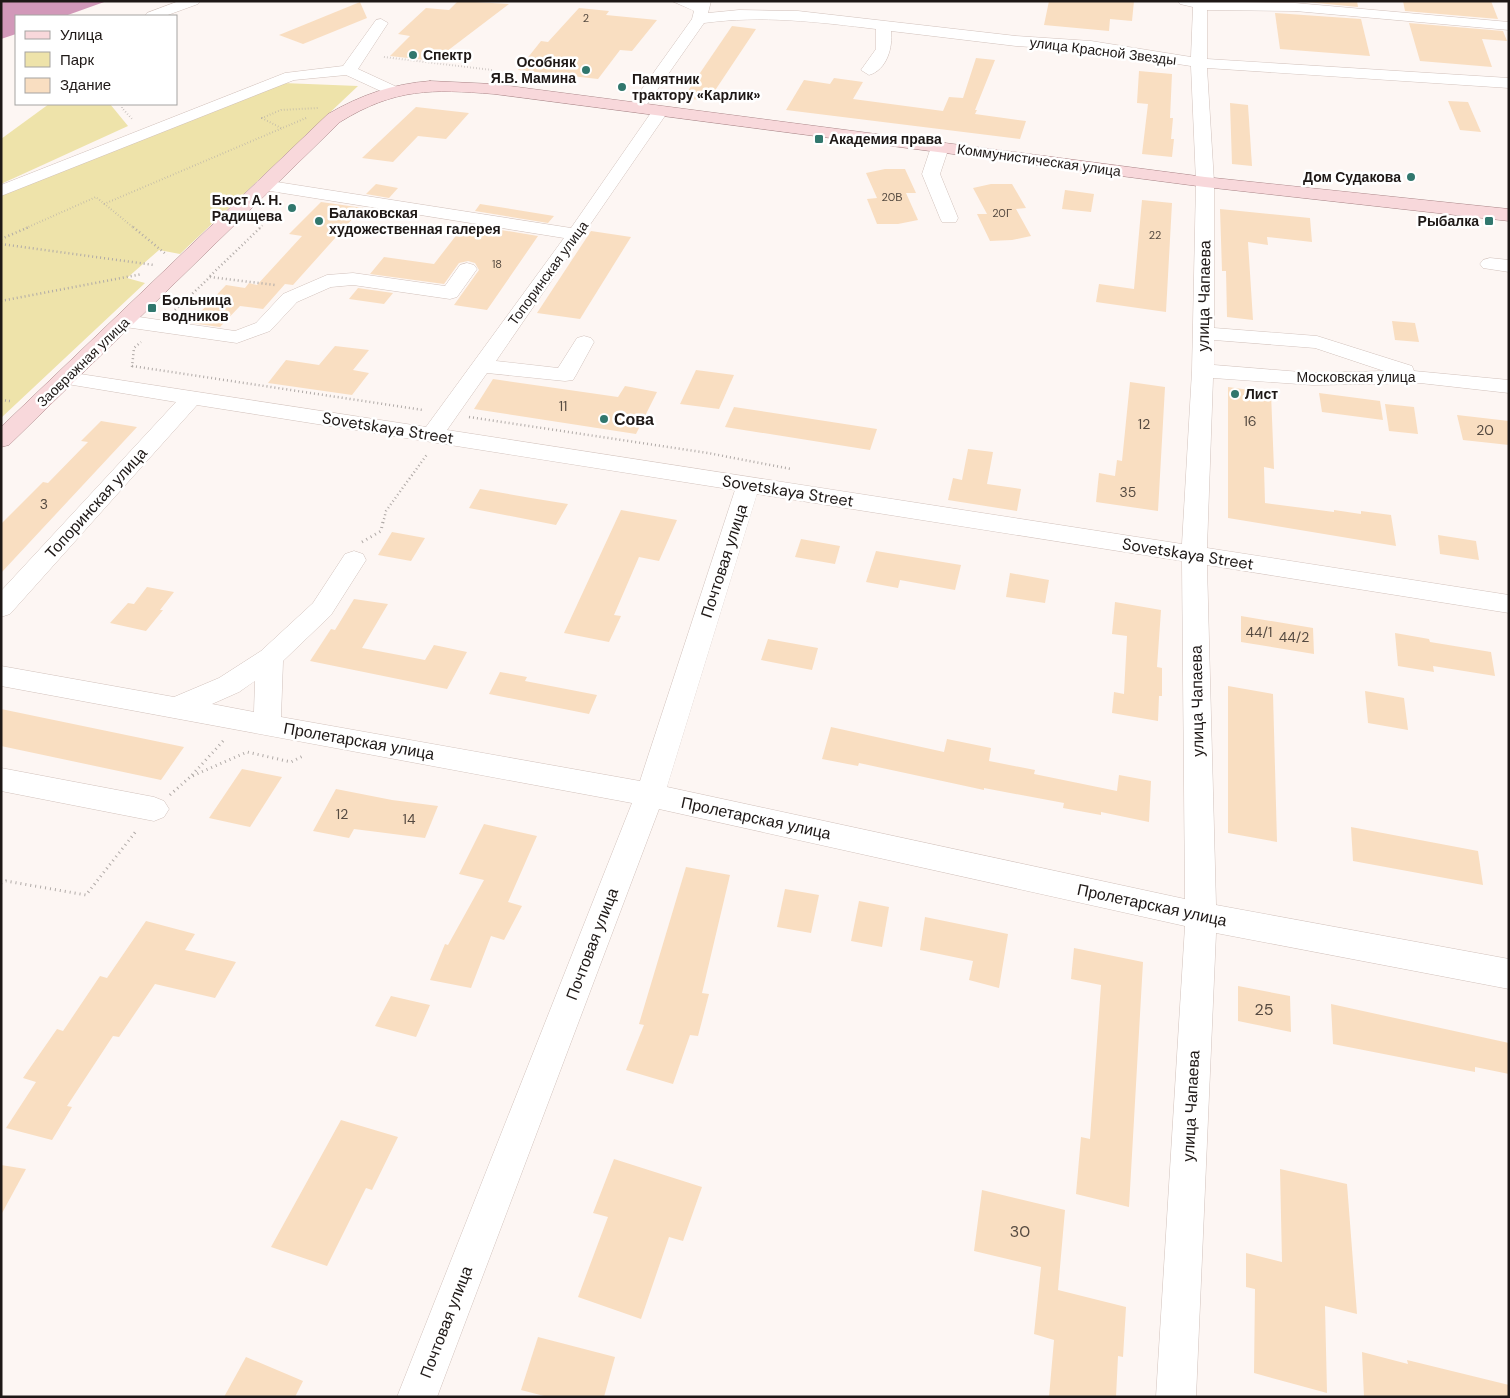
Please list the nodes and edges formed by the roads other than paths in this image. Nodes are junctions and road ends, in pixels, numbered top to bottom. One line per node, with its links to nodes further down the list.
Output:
1 (193, 1): 5 (street)
2 (679, 1): 4 (street)
3 (1192, 3): 8 (street); 9 (street, улица Чапаева)
4 (701, 10): 7 (street, улица Красной Звезды); 15 (street)
5 (155, 15)
6 (381, 23): 10 (street)
7 (883, 25): 9 (street, улица Красной Звезды); 11 (street)
8 (1509, 26)
9 (1199, 63): 12 (street, улица Красной Звезды); 18 (street, улица Чапаева)
10 (348, 70): 14 (street); 20 (street)
11 (869, 70)
12 (1509, 83)
13 (421, 86): 14 (main road, Заовражная улица); 15 (main road, Коммунистическая улица)
14 (391, 90): 19 (main road, Заовражная улица)
15 (637, 107): 16 (main road, Коммунистическая улица)
16 (661, 110): 17 (main road, Коммунистическая улица); 23 (street, Топоринская улица)
17 (940, 147): 18 (main road, Коммунистическая улица); 22 (street)
18 (1205, 182): 21 (main road, Коммунистическая улица); 26 (street, улица Чапаева)
19 (264, 185): 23 (street); 25 (main road, Заовражная улица)
20 (1, 191)
21 (1509, 215)
22 (949, 218)
23 (576, 234): 28 (street, Топоринская улица)
24 (467, 269): 25 (street)
25 (125, 321): 31 (main road, Заовражная улица)
26 (1203, 333): 29 (street, улица Чапаева); 30 (street)
27 (584, 342): 28 (street)
28 (481, 366): 34 (street, Топоринская улица)
29 (1203, 371): 30 (street, Московская улица); 37 (street, улица Чапаева)
30 (1420, 377): 32 (street, Московская улица)
31 (67, 378): 33 (street, Sovetskaya Street); 35 (main road, Заовражная улица)
32 (1509, 387)
33 (191, 398): 34 (street, Sovetskaya Street); 40 (street, Топоринская улица)
34 (436, 435): 36 (street, Sovetskaya Street)
35 (1, 440)
36 (748, 485): 37 (street, Sovetskaya Street); 46 (street, Почтовая улица)
37 (1194, 554): 39 (street, Sovetskaya Street); 48 (street, улица Чапаева)
38 (354, 560): 41 (street)
39 (1509, 604)
40 (1, 608)
41 (270, 658): 43 (street); 44 (street)
42 (1, 676): 43 (street, Пролетарская улица)
43 (176, 708): 44 (street, Пролетарская улица)
44 (255, 722): 46 (street, Пролетарская улица)
45 (1, 779): 47 (street)
46 (650, 795): 48 (street, Пролетарская улица); 50 (street, Почтовая улица)
47 (154, 809)
48 (1200, 916): 49 (street, Пролетарская улица); 51 (street, улица Чапаева)
49 (1509, 974)
50 (417, 1397)
51 (1176, 1397)

